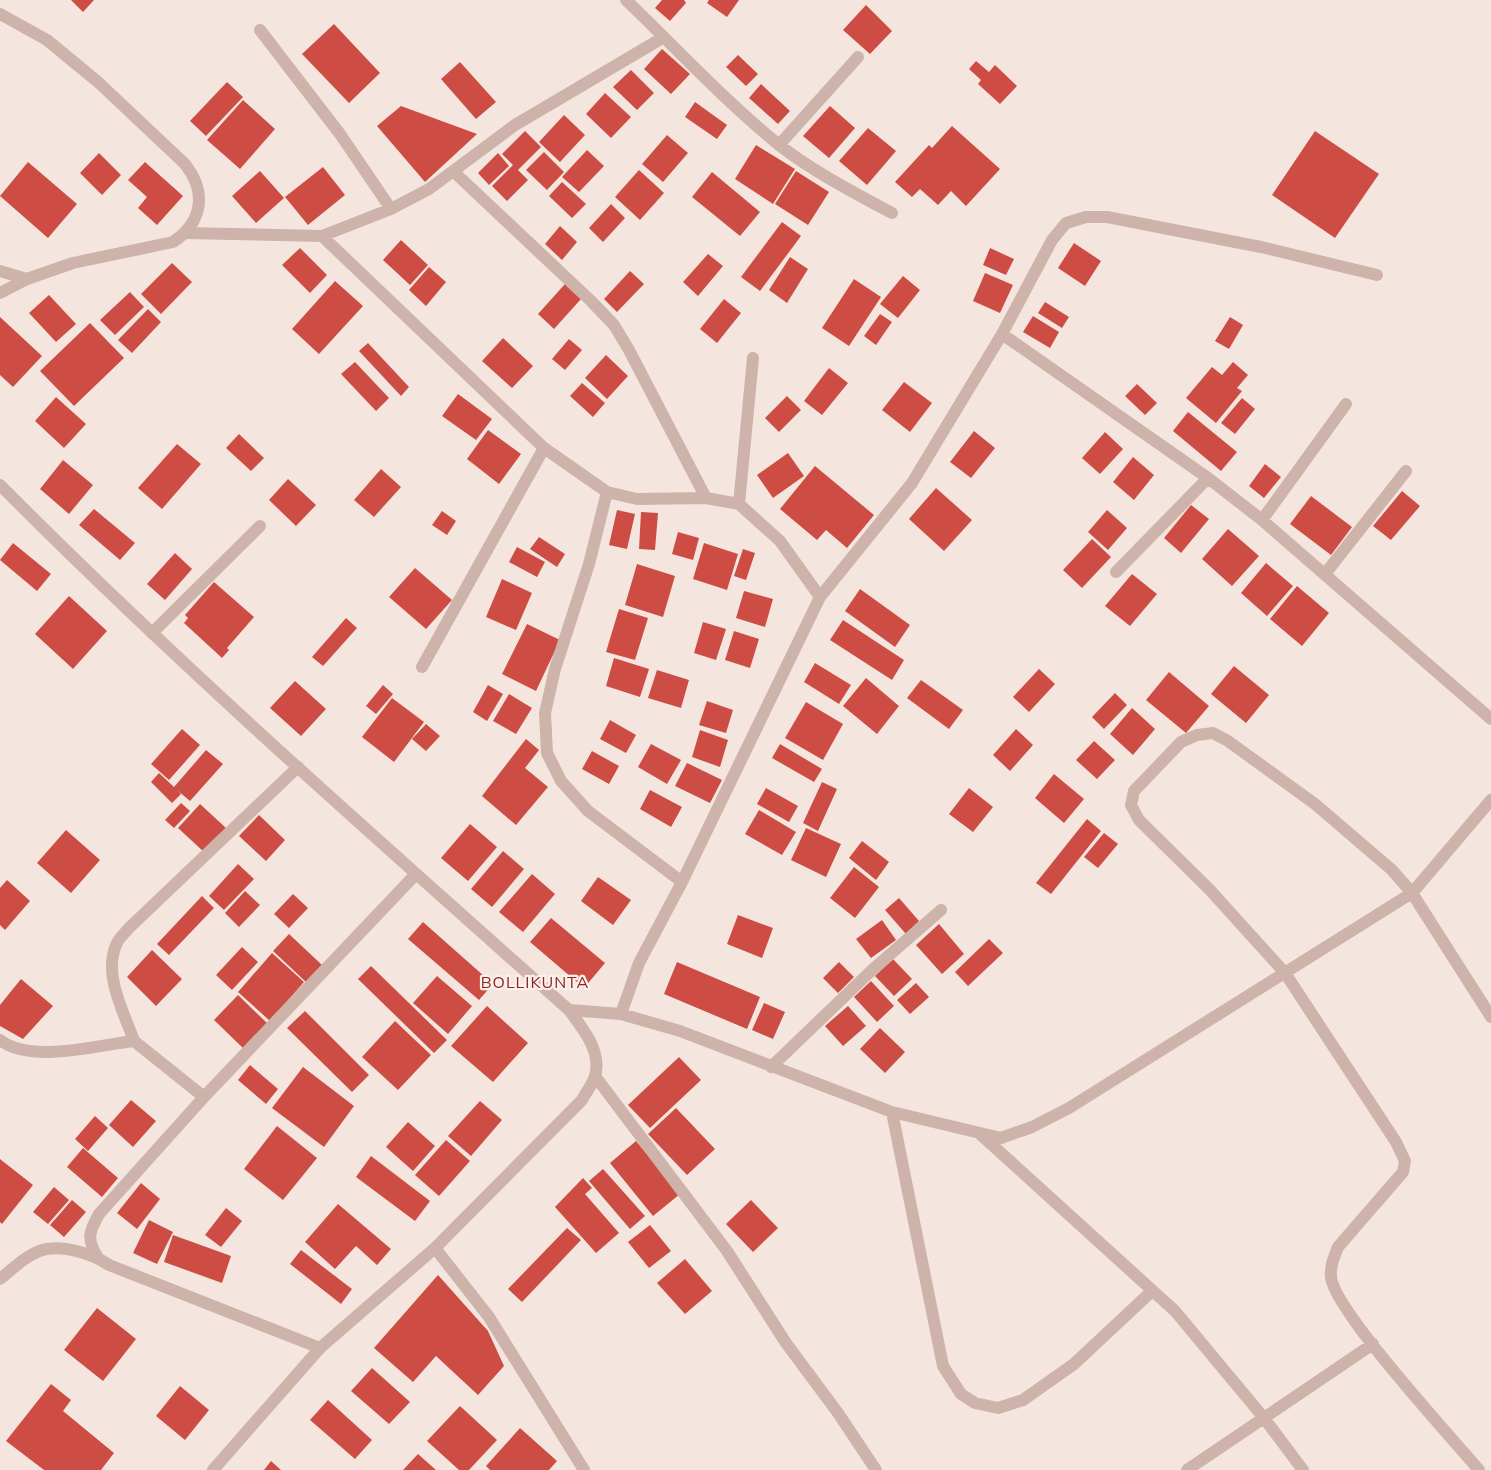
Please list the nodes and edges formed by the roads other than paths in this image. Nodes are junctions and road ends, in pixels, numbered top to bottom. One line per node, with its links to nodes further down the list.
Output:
1 (626, 0): 4 (street)
2 (0, 14): 10 (street)
3 (260, 30): 8 (street)
4 (664, 37): 6 (street); 7 (street)
5 (858, 57): 6 (street)
6 (779, 145): 9 (street)
7 (453, 171): 8 (street); 24 (street)
8 (391, 210): 11 (street)
9 (892, 213)
10 (186, 233): 11 (street); 14 (street)
11 (322, 236): 19 (street)
12 (0, 271): 14 (street)
13 (1378, 275): 16 (street)
14 (27, 279): 15 (street)
15 (0, 292)
16 (1002, 334): 21 (street); 30 (street)
17 (753, 358): 25 (street)
18 (1346, 404): 26 (street)
19 (544, 448): 23 (street); 32 (street)
20 (1406, 471): 29 (street)
21 (1208, 478): 26 (street); 28 (street)
22 (0, 485): 31 (street)
23 (607, 492): 24 (street); 37 (street)
24 (706, 498): 25 (street)
25 (738, 504): 30 (street)
26 (1262, 520): 29 (street)
27 (260, 526): 31 (street)
28 (1116, 572)
29 (1325, 574): 33 (street)
30 (820, 597): 37 (street)
31 (152, 633): 34 (street)
32 (422, 668)
33 (1491, 719)
34 (298, 768): 36 (street); 45 (street)
35 (1491, 800): 38 (street)
36 (416, 874): 41 (street); 48 (street)
37 (682, 882): 42 (street)
38 (1412, 893): 40 (street); 40 (street); 43 (street)
39 (941, 910): 46 (street)
40 (1285, 974): 50 (street); 55 (street)
41 (569, 1010): 42 (street); 47 (street)
42 (621, 1014): 46 (street)
43 (1491, 1017)
44 (0, 1040): 45 (street)
45 (134, 1040): 48 (street)
46 (771, 1067): 49 (street)
47 (595, 1076): 51 (street); 61 (street)
48 (204, 1097): 52 (street)
49 (892, 1112): 50 (street); 54 (street)
50 (977, 1132): 54 (street)
51 (435, 1248): 56 (street); 60 (street)
52 (98, 1258): 53 (street); 56 (street)
53 (0, 1279)
54 (1152, 1291): 57 (street)
55 (1373, 1344): 57 (street); 59 (street)
56 (320, 1348): 58 (street)
57 (1264, 1418): 62 (street); 63 (street)
58 (219, 1468)
59 (1474, 1469)
60 (584, 1470)
61 (876, 1470)
62 (1186, 1470)
63 (1304, 1470)

